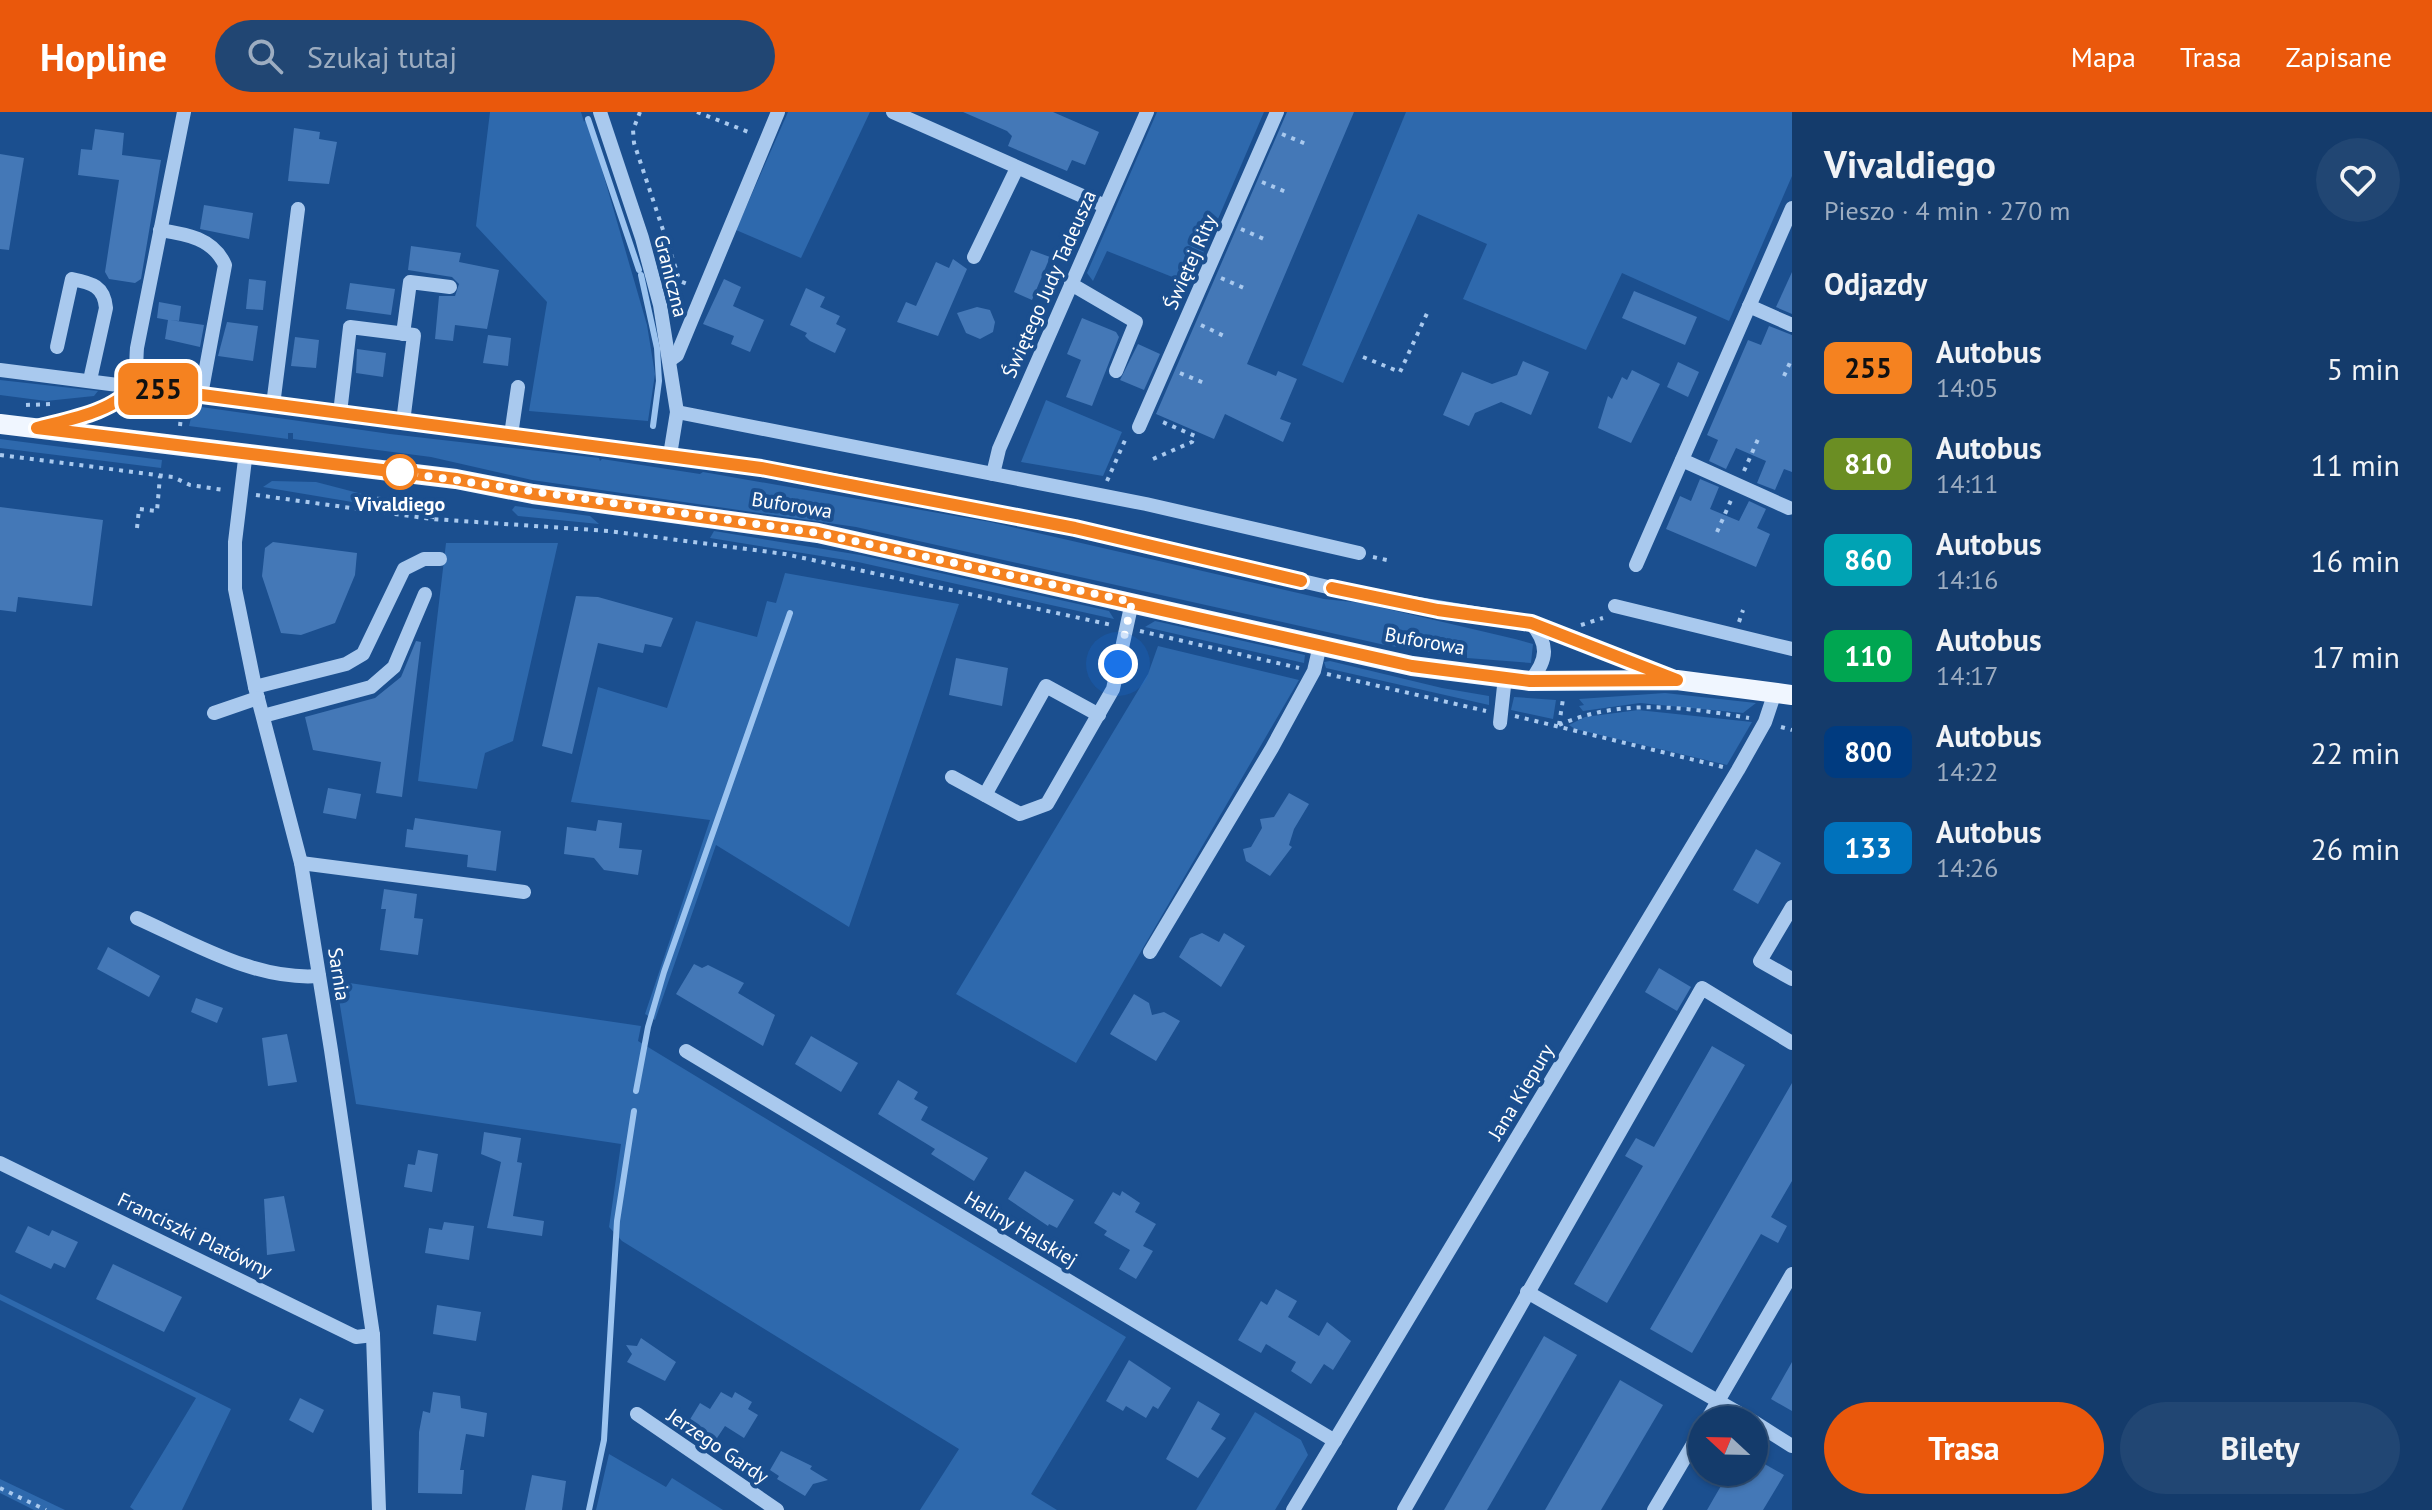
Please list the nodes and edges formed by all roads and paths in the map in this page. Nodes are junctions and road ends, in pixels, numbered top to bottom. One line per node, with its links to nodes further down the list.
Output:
1 (184, 112): 19 (street)
2 (600, 112): 36 (street, Graniczna)
3 (640, 112): 26 (path)
4 (697, 112): 10 (path)
5 (778, 112): 10 (street)
6 (893, 112): 12 (street)
7 (1147, 112): 15 (street, Świętego Judy Tadeusza)
8 (1277, 112): 9 (street, Świętej Rity)
9 (1270, 128): 11 (path); 13 (street, Świętej Rity)
10 (766, 139): 26 (street)
11 (1306, 144)
12 (1017, 168): 15 (street); 21 (street)
13 (1249, 176): 14 (path); 18 (street, Świętej Rity)
14 (1286, 192)
15 (1105, 206): 23 (street, Świętego Judy Tadeusza)
16 (1792, 208): 27 (street)
17 (298, 209): 48 (street)
18 (1228, 224): 20 (path); 22 (street, Świętej Rity)
19 (160, 230): 43 (street); 45 (street)
20 (1264, 239)
21 (974, 257)
22 (1207, 272): 25 (path); 29 (street, Świętej Rity)
23 (1071, 284): 39 (street); 64 (street, Świętego Judy Tadeusza)
24 (450, 287): 31 (street)
25 (1244, 288)
26 (703, 292): 36 (street)
27 (1749, 306): 30 (street); 62 (street)
28 (1429, 309): 34 (path)
29 (1186, 319): 32 (path); 37 (street, Świętej Rity)
30 (1792, 325)
31 (403, 334): 51 (street); 54 (street)
32 (1224, 336)
33 (57, 347): 41 (street)
34 (1363, 357)
35 (1792, 358): 40 (path)
36 (670, 360): 50 (street, Graniczna)
37 (1166, 367): 42 (path); 53 (street, Świętej Rity)
38 (0, 370): 41 (street, Buforowa)
39 (1116, 371)
40 (1784, 376)
41 (90, 380): 43 (street, Buforowa)
42 (1204, 383)
43 (133, 386): 45 (street, Buforowa); 56 (street, Buforowa)
44 (518, 387): 57 (street)
45 (201, 395): 48 (street, Buforowa)
46 (64, 402): 47 (path)
47 (16, 405)
48 (273, 405): 51 (street, Buforowa)
49 (119, 409): 52 (path)
50 (677, 412): 60 (street, Graniczna); 64 (street)
51 (340, 413): 54 (street, Buforowa)
52 (181, 417)
53 (1142, 421): 61 (path); 69 (path)
54 (403, 422): 57 (street, Buforowa)
55 (0, 424): 56 (main road, Buforowa)
56 (37, 428): 58 (main road, Buforowa)
57 (511, 435): 60 (street, Buforowa)
58 (246, 451): 78 (main road, Buforowa); 88 (street, Sarnia)
59 (0, 455): 65 (path)
60 (670, 455): 80 (street, Buforowa)
61 (1153, 459)
62 (1682, 460): 70 (street); 76 (street)
63 (174, 468): 66 (path)
64 (993, 474): 69 (street)
65 (160, 476): 66 (path); 73 (path)
66 (173, 477): 67 (path)
67 (221, 490)
68 (256, 495): 71 (path)
69 (1102, 495): 74 (street)
70 (1789, 508)
71 (369, 512): 72 (path); 72 (path)
72 (432, 519): 81 (path)
73 (137, 528)
74 (1359, 553)
75 (440, 559): 88 (street)
76 (1636, 565)
77 (425, 594): 93 (street)
78 (1132, 602): 81 (street); 82 (main road, Buforowa)
79 (1615, 606): 83 (street)
80 (1531, 623): 86 (street, Buforowa); 87 (street)
81 (1126, 628): 84 (path); 92 (street)
82 (1320, 645): 84 (street); 85 (main road, Buforowa)
83 (1792, 649)
84 (1314, 671): 94 (path); 104 (street)
85 (1505, 677): 87 (main road, Buforowa); 94 (street)
86 (1677, 680): 87 (main road, Buforowa); 89 (main road, Buforowa)
87 (1530, 681)
88 (257, 692): 91 (street); 93 (street, Sarnia)
89 (1784, 693): 95 (street, Jana Kiepury)
90 (1563, 698): 96 (path)
91 (214, 713)
92 (1099, 715): 99 (street); 99 (street)
93 (263, 716): 100 (street, Sarnia)
94 (1500, 718): 96 (path)
95 (1765, 722): 96 (path); 97 (street, Jana Kiepury)
96 (1559, 725): 97 (path)
97 (1738, 770): 118 (street, Jana Kiepury)
98 (952, 777): 99 (street)
99 (985, 795)
100 (301, 863): 101 (street); 105 (street, Sarnia)
101 (524, 892)
102 (1792, 907): 106 (street)
103 (137, 918): 105 (street)
104 (1150, 952)
105 (319, 976): 112 (street, Sarnia)
106 (1792, 979)
107 (1792, 1043): 111 (street)
108 (686, 1051): 118 (street, Haliny Halskiej)
109 (0, 1163): 112 (street, Franciszki Platówny)
110 (1792, 1274): 113 (street)
111 (1527, 1292): 113 (street); 126 (street)
112 (373, 1335): 123 (street, Sarnia)
113 (1718, 1401): 114 (street); 115 (street)
114 (1715, 1406)
115 (1726, 1406)
116 (637, 1414): 124 (street, Jerzego Gardy)
117 (1768, 1431): 119 (street)
118 (1335, 1441): 125 (street, Jana Kiepury)
119 (1792, 1446)
120 (1688, 1453): 127 (street)
121 (0, 1488): 122 (path)
122 (46, 1510)
123 (379, 1510)
124 (777, 1510)
125 (1293, 1510)
126 (1404, 1510)
127 (1654, 1510)

